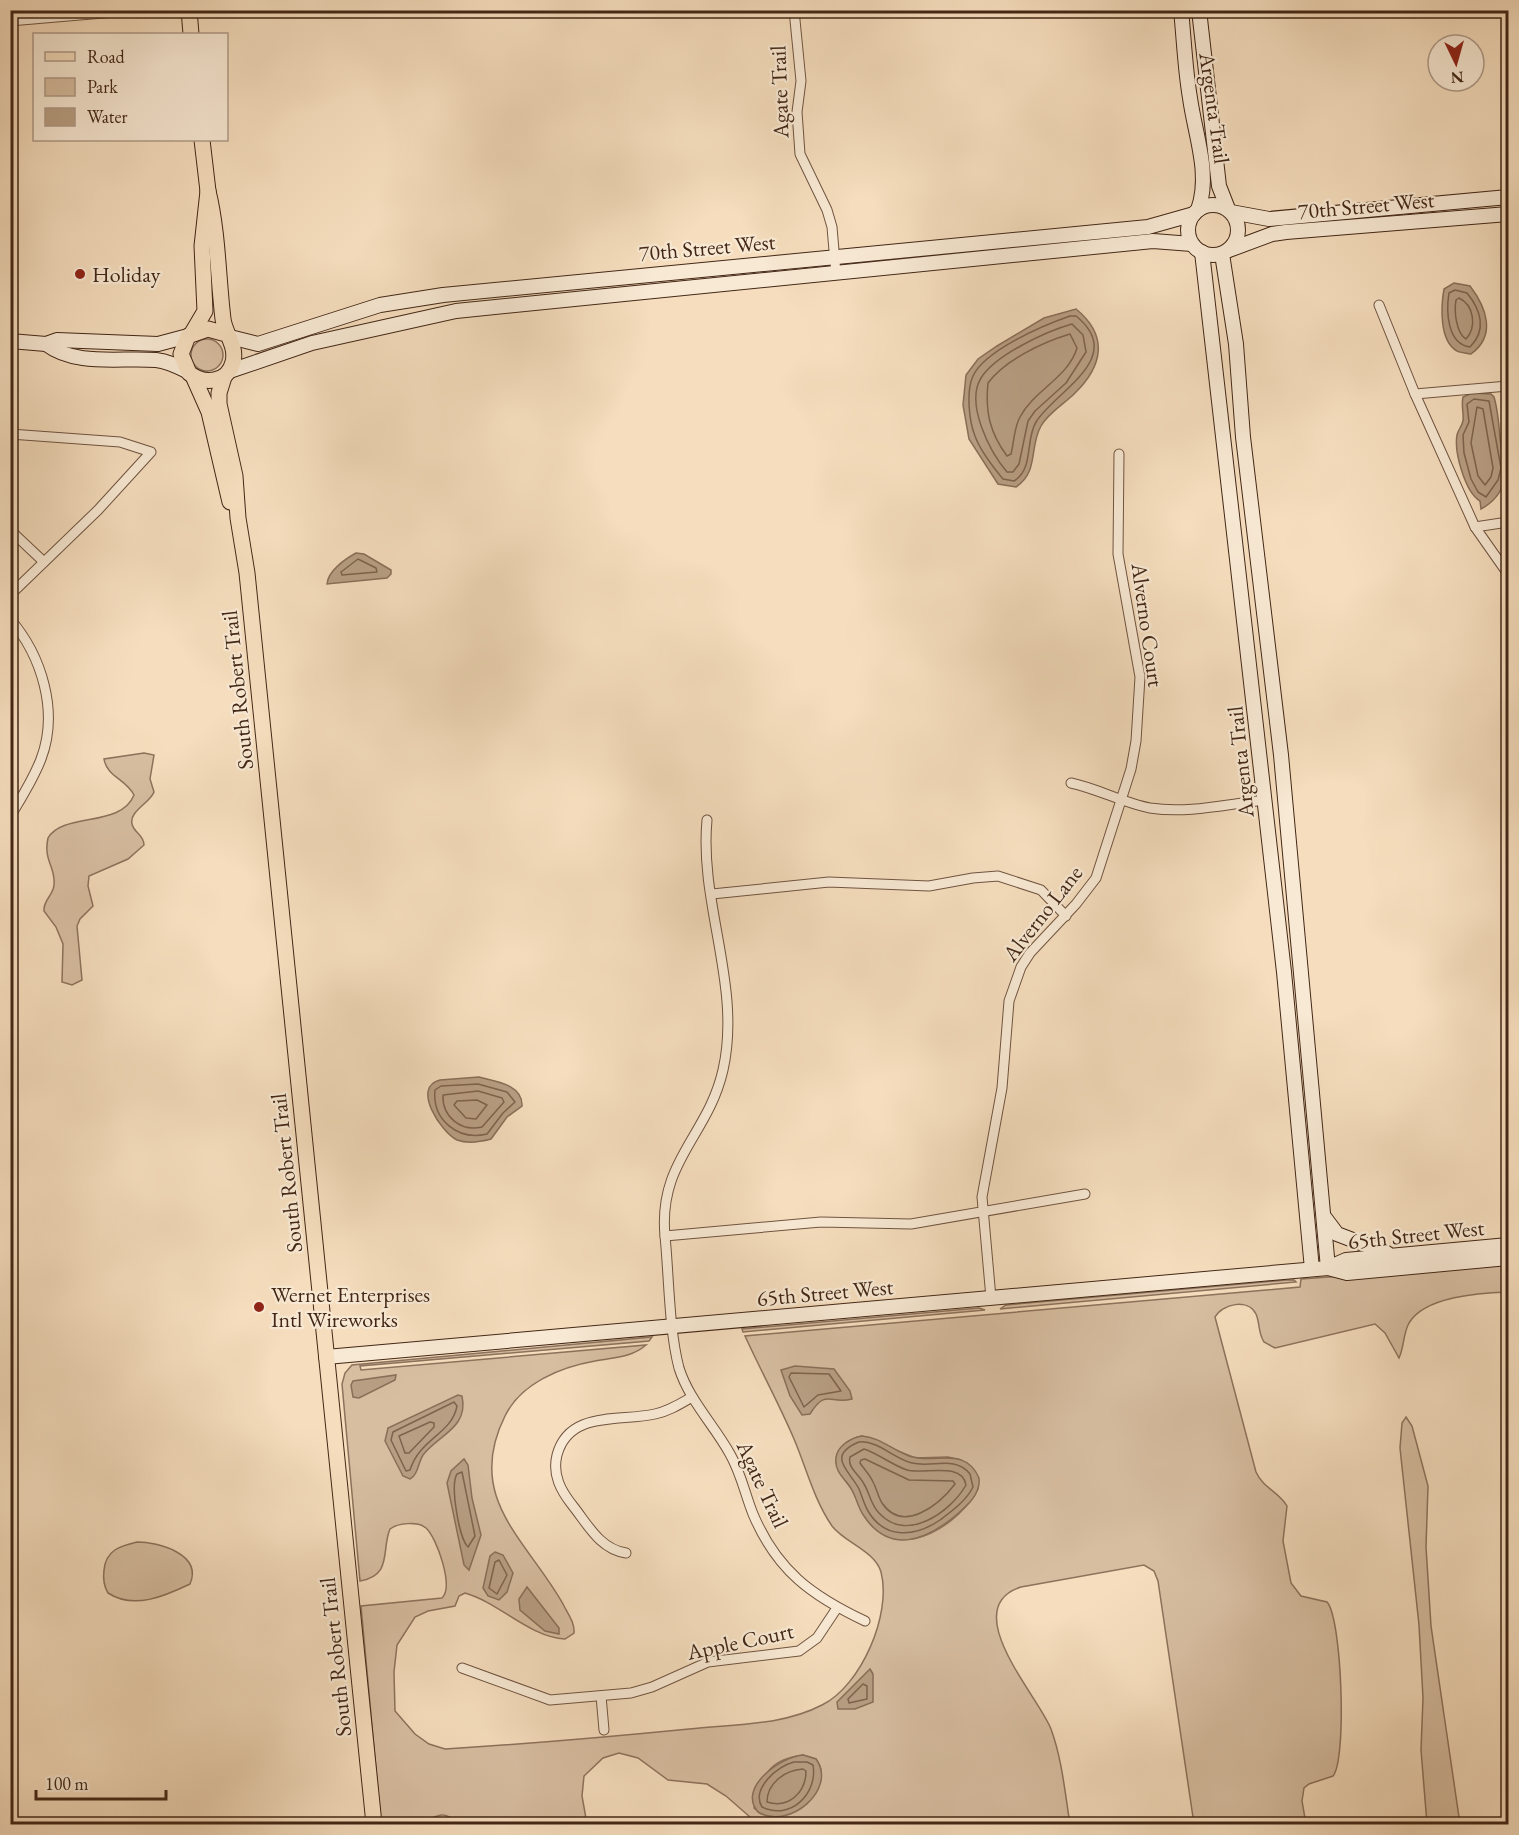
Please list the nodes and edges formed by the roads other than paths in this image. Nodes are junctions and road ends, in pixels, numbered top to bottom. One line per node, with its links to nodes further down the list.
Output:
1 (138, 10): 6 (street)
2 (189, 10): 7 (main road)
3 (794, 10): 16 (street, Agate Trail)
4 (1181, 10): 12 (street, Argenta Trail)
5 (1199, 10): 11 (street, Argenta Trail)
6 (10, 21)
7 (191, 33)
8 (202, 141): 9 (main road)
9 (208, 191): 19 (main road); 20 (main road)
10 (1509, 196): 11 (street, 70th Street West)
11 (1229, 210): 12 (street); 15 (street)
12 (1196, 212): 14 (street); 16 (street, 70th Street West)
13 (1509, 214): 15 (street, 70th Street West)
14 (1197, 248): 15 (street); 17 (street, 70th Street West); 39 (street, Argenta Trail)
15 (1225, 252): 44 (street, Argenta Trail)
16 (835, 256): 17 (street, Agate Trail); 20 (street, 70th Street West)
17 (836, 274): 24 (street, 70th Street West)
18 (1379, 305): 26 (street)
19 (190, 335): 20 (main road); 22 (street); 23 (main road)
20 (228, 336): 24 (main road)
21 (10, 341): 22 (street)
22 (46, 344): 23 (street)
23 (190, 374): 24 (main road); 29 (main road, South Robert Trail)
24 (227, 374): 29 (main road, South Robert Trail)
25 (1509, 386): 26 (street)
26 (1415, 394): 31 (street)
27 (10, 434): 33 (street)
28 (1119, 454): 38 (street, Alverno Court)
29 (238, 519): 56 (main road, South Robert Trail)
30 (1509, 522): 31 (street)
31 (1475, 526): 34 (street)
32 (10, 530): 33 (street)
33 (44, 562): 35 (street)
34 (1509, 574)
35 (10, 595)
36 (10, 620): 40 (street)
37 (1071, 783): 38 (street)
38 (1121, 800): 39 (street); 43 (street, Alverno Lane)
39 (1265, 800): 44 (street); 53 (street, Argenta Trail)
40 (10, 817)
41 (707, 820): 42 (street, Agate Trail)
42 (712, 894): 43 (street); 48 (street, Agate Trail)
43 (1066, 916): 47 (street, Alverno Lane)
44 (1296, 930): 46 (street, Argenta Trail)
45 (1085, 1194): 47 (street)
46 (1324, 1212): 50 (street); 52 (street, Argenta Trail)
47 (982, 1214): 48 (street); 54 (street, Alverno Lane)
48 (665, 1236): 55 (street, Agate Trail)
49 (1509, 1245): 50 (street, 65th Street West)
50 (1395, 1255): 52 (street, 65th Street West)
51 (1509, 1258): 52 (street, 65th Street West)
52 (1328, 1268): 53 (street, 65th Street West)
53 (1312, 1269): 54 (street, 65th Street West)
54 (991, 1298): 55 (street, 65th Street West)
55 (674, 1326): 56 (street, 65th Street West); 57 (street, Agate Trail)
56 (326, 1357): 64 (main road, South Robert Trail)
57 (692, 1397): 58 (street); 59 (street, Agate Trail)
58 (626, 1553)
59 (837, 1608): 60 (street, Agate Trail); 62 (street, Apple Court)
60 (865, 1621)
61 (462, 1668): 62 (street, Apple Court)
62 (601, 1696): 63 (street)
63 (604, 1730)
64 (374, 1824)

